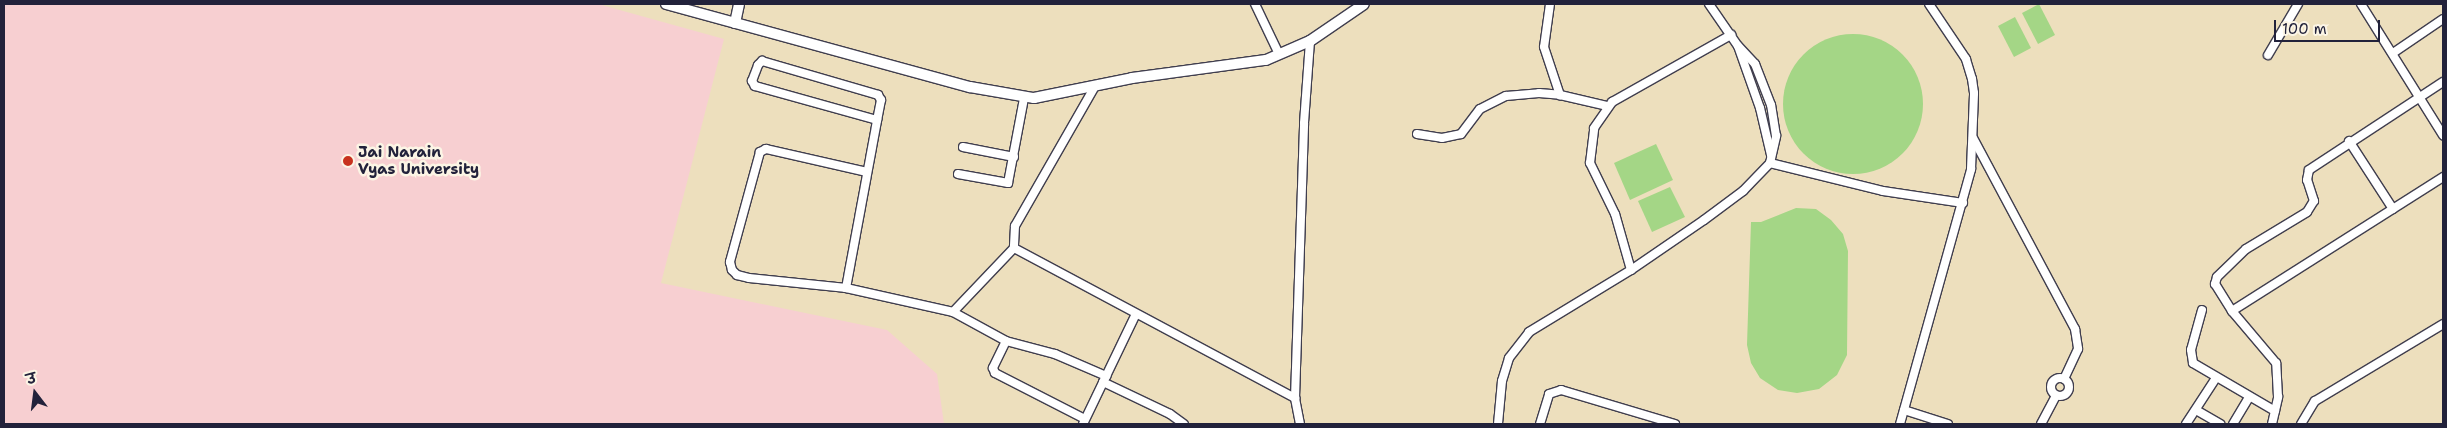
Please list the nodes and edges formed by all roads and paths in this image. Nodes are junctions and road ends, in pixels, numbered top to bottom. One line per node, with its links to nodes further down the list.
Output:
1 (666, 4): 11 (street)
2 (739, 4): 11 (street)
3 (1255, 4): 15 (street)
4 (1364, 4): 13 (street)
5 (1550, 4): 19 (street)
6 (1709, 4): 12 (street)
7 (1929, 4): 26 (street)
8 (2298, 4): 16 (street)
9 (2361, 4): 14 (street)
10 (2443, 19): 14 (street)
11 (735, 23): 21 (street)
12 (1731, 35): 22 (street); 30 (street)
13 (1310, 41): 15 (street); 50 (street)
14 (2393, 53): 20 (street)
15 (1279, 54): 18 (street)
16 (2268, 55)
17 (2443, 82): 20 (street)
18 (1094, 88): 21 (street); 36 (street)
19 (1560, 95): 22 (street); 24 (street)
20 (2420, 96): 25 (street); 27 (street)
21 (1024, 98): 29 (street)
22 (1607, 106): 37 (street)
23 (877, 120): 23 (street); 31 (street)
24 (1417, 134)
25 (2443, 134)
26 (1973, 138): 34 (street); 47 (street)
27 (2349, 141): 35 (street); 40 (street)
28 (963, 147): 29 (street)
29 (1014, 157): 32 (street)
30 (1770, 160): 34 (street); 37 (street)
31 (867, 172): 38 (street); 38 (street)
32 (958, 174)
33 (2443, 177): 35 (street)
34 (1962, 203): 51 (street)
35 (2393, 209): 40 (street)
36 (1014, 248): 41 (street); 42 (street)
37 (1631, 270): 57 (street)
38 (846, 288): 41 (street)
39 (2202, 310): 45 (street)
40 (2232, 311): 53 (street)
41 (953, 312): 44 (street)
42 (1136, 314): 46 (street); 50 (street)
43 (2443, 324): 67 (street)
44 (1006, 341): 46 (street); 54 (street)
45 (2216, 378): 49 (street); 52 (street)
46 (1104, 379): 54 (street); 55 (street)
47 (2064, 379): 48 (street); 48 (street)
48 (2056, 396): 62 (street)
49 (2249, 396): 53 (street); 65 (street)
50 (1295, 398): 56 (street)
51 (1904, 410): 60 (street); 61 (street)
52 (2196, 410): 63 (street); 64 (street)
53 (2275, 411): 66 (street)
54 (1084, 422)
55 (1184, 424)
56 (1300, 424)
57 (1498, 424)
58 (1540, 424): 59 (street)
59 (1675, 424)
60 (1900, 424)
61 (1948, 424)
62 (2041, 424)
63 (2186, 424)
64 (2220, 424)
65 (2233, 424)
66 (2272, 424)
67 (2301, 424)

